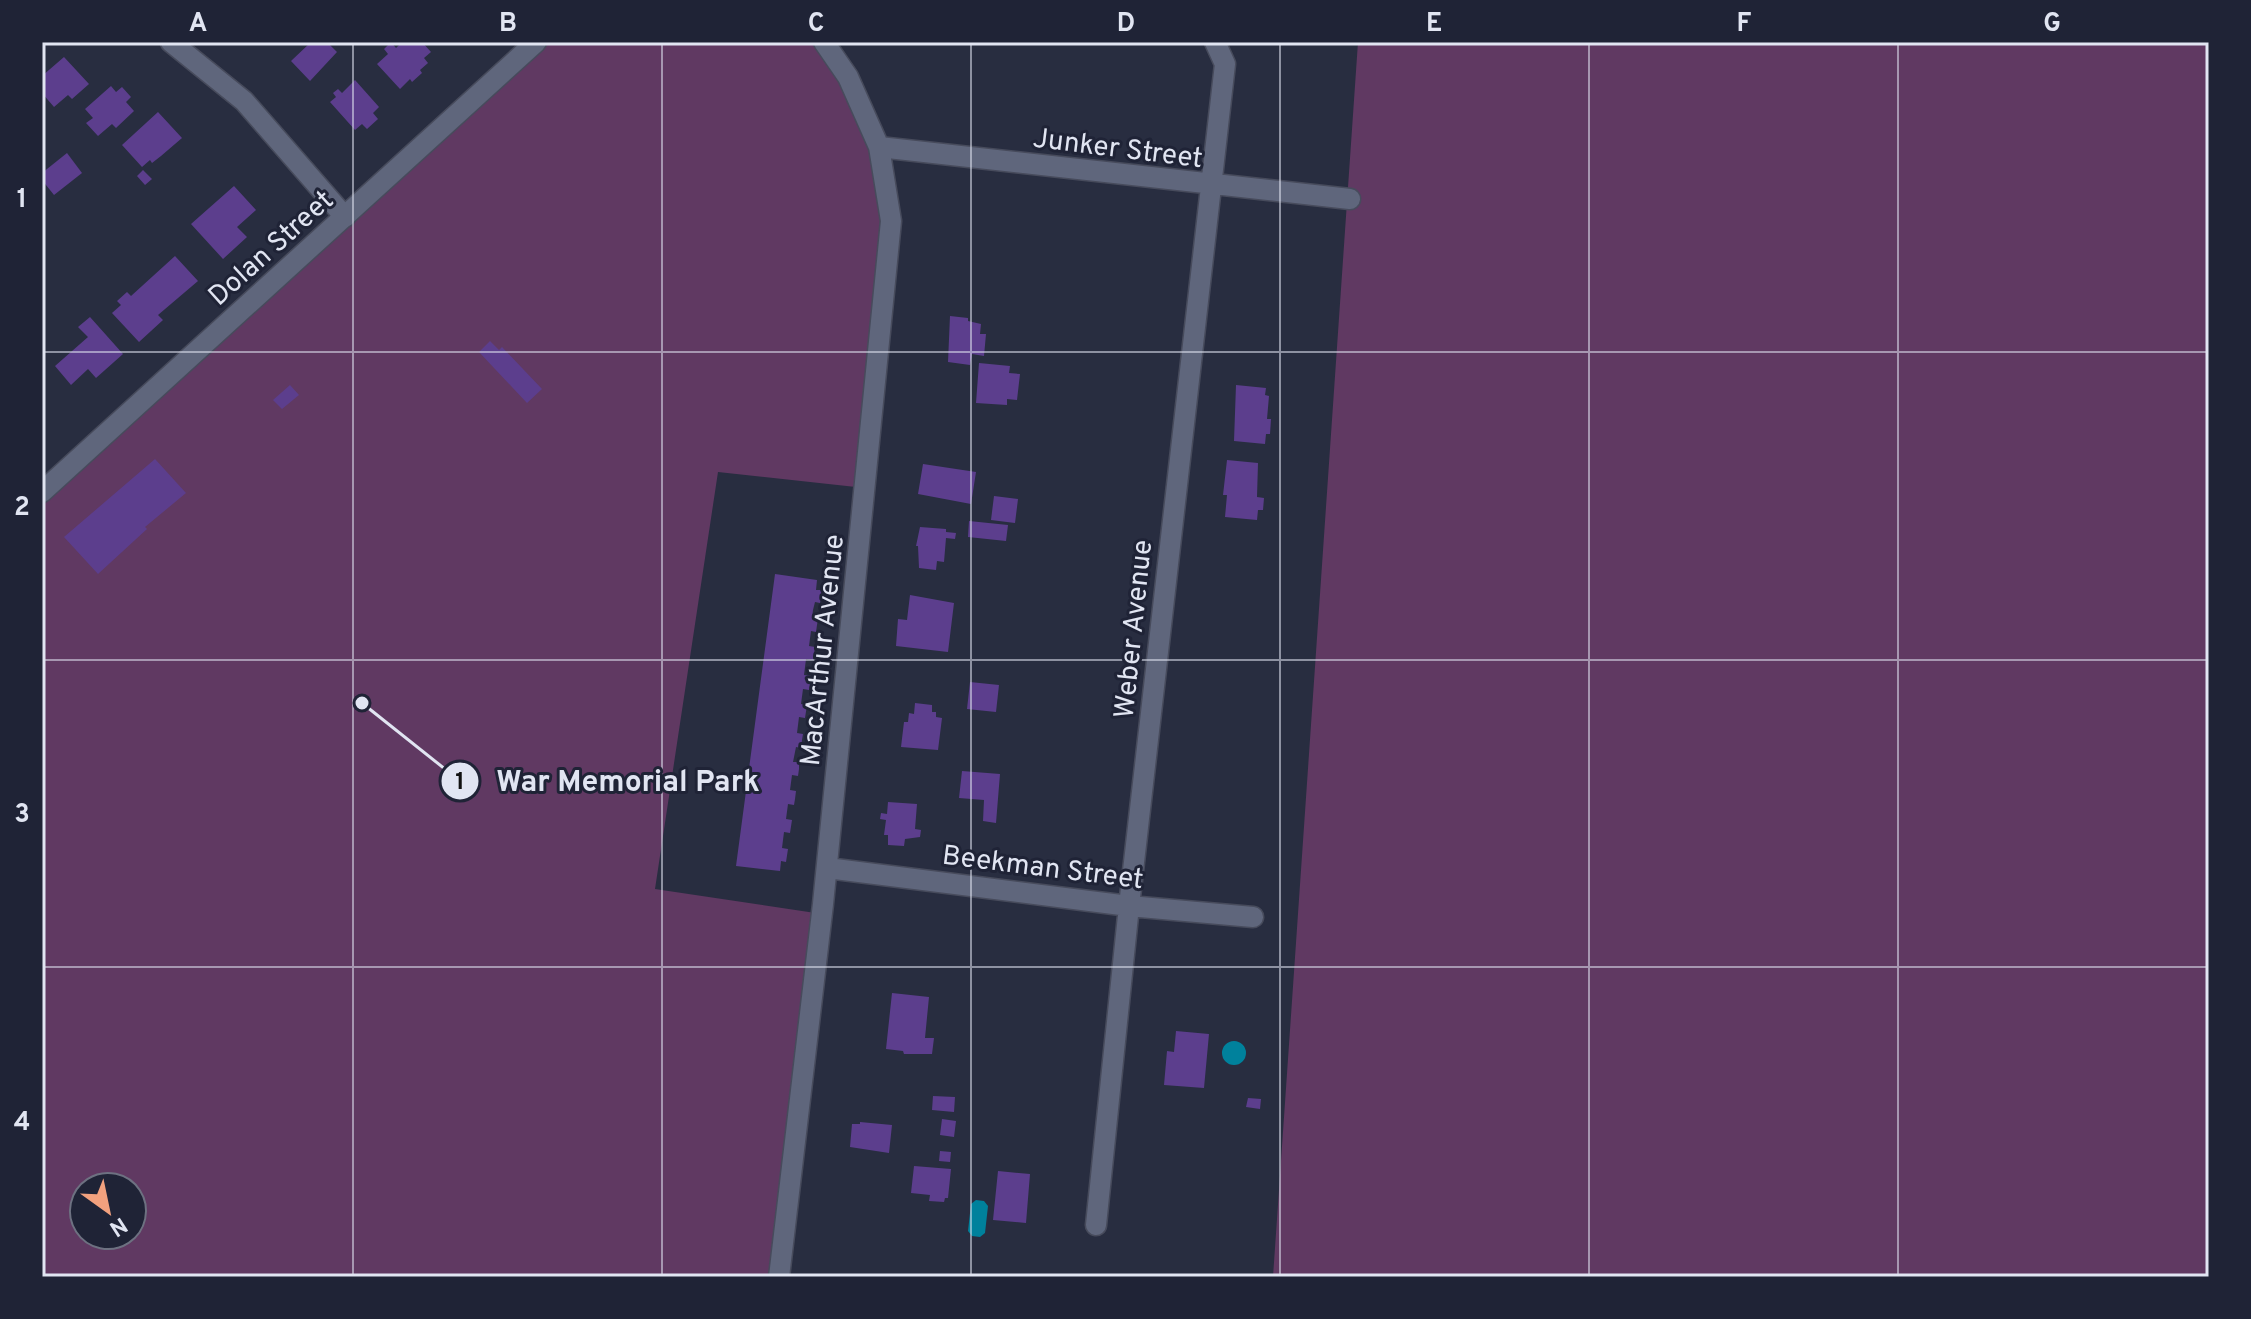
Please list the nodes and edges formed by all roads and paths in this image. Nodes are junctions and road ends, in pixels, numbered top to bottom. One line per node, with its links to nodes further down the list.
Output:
1 (171, 42): 8 (street)
2 (536, 42): 8 (street, Dolan Street)
3 (824, 42): 5 (street, MacArthur Avenue)
4 (1215, 42): 6 (street, Weber Avenue)
5 (879, 147): 6 (street, Junker Street); 10 (street, MacArthur Avenue)
6 (1211, 186): 7 (street, Junker Street); 11 (street, Weber Avenue)
7 (1350, 199)
8 (345, 217): 9 (street, Dolan Street)
9 (42, 492)
10 (827, 868): 11 (street, Beekman Street); 14 (street, MacArthur Avenue)
11 (1129, 906): 12 (street, Beekman Street); 13 (street, Weber Avenue)
12 (1253, 917)
13 (1096, 1225)
14 (779, 1277)

